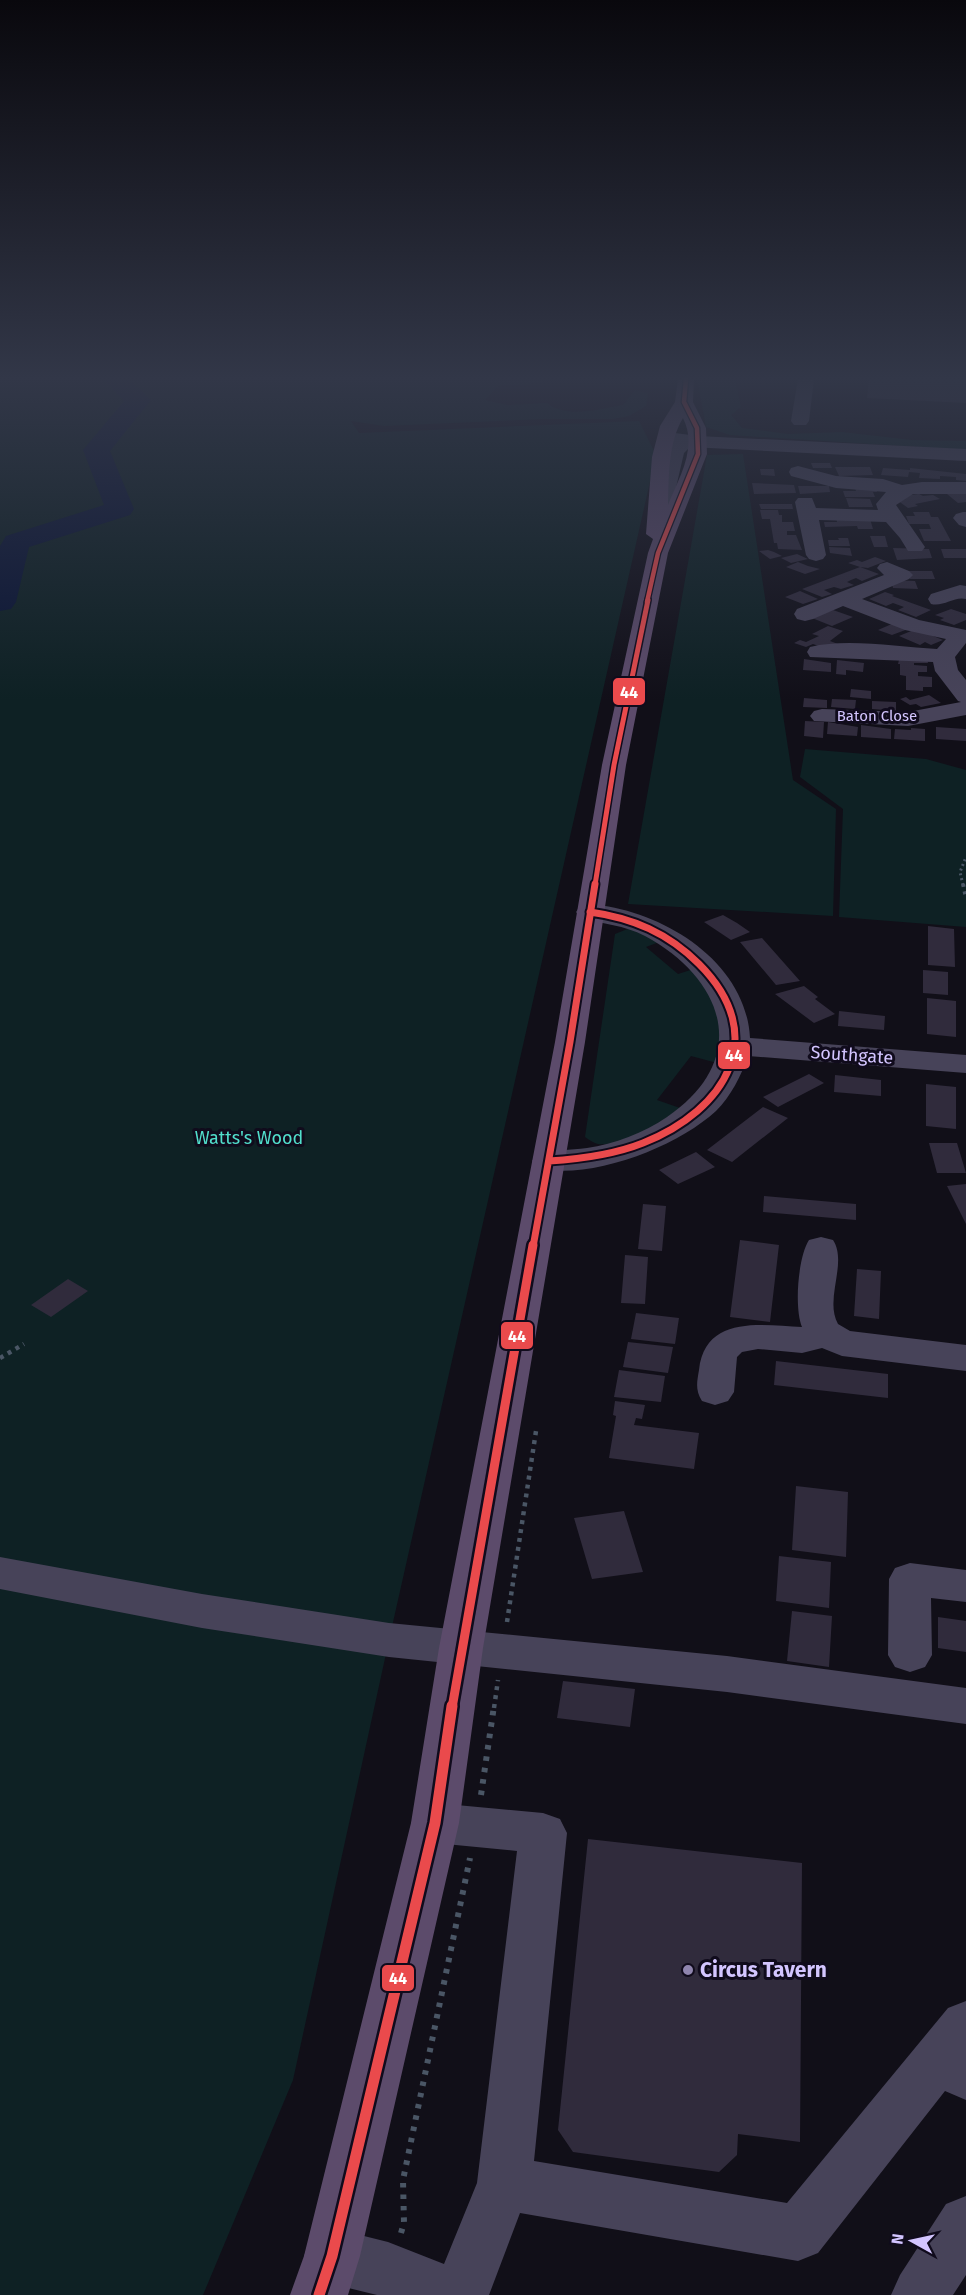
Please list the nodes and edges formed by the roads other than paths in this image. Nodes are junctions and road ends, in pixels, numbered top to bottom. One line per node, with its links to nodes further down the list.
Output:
1 (659, 486): 8 (main road)
2 (666, 486): 8 (street)
3 (685, 486): 10 (main road)
4 (886, 486): 6 (street)
5 (966, 488): 6 (street)
6 (900, 491): 7 (street)
7 (889, 516): 9 (street); 11 (street)
8 (656, 529): 10 (main road)
9 (915, 547)
10 (658, 553): 23 (main road)
11 (816, 555)
12 (887, 568): 14 (street)
13 (966, 593): 15 (street)
14 (843, 599): 16 (street); 17 (street)
15 (939, 599)
16 (805, 615)
17 (964, 635): 19 (street)
18 (818, 652): 19 (street)
19 (943, 656): 20 (street)
20 (966, 696)
21 (966, 708): 22 (street, Baton Close)
22 (822, 716)
23 (590, 912): 24 (street); 26 (main road)
24 (738, 1046): 25 (street, Southgate); 26 (street)
25 (966, 1064)
26 (549, 1161): 33 (main road)
27 (821, 1248): 28 (street)
28 (827, 1335): 29 (street); 30 (street)
29 (966, 1358)
30 (715, 1392)
31 (0, 1573): 33 (street)
32 (966, 1586): 34 (street)
33 (461, 1648): 35 (street); 36 (main road)
34 (910, 1655)
35 (966, 1706)
36 (453, 1834): 38 (street); 40 (main road)
37 (958, 2052): 38 (street)
38 (504, 2183): 42 (street)
39 (966, 2224): 43 (street)
40 (325, 2276): 41 (street)
41 (442, 2295)
42 (460, 2295)
43 (920, 2295)

